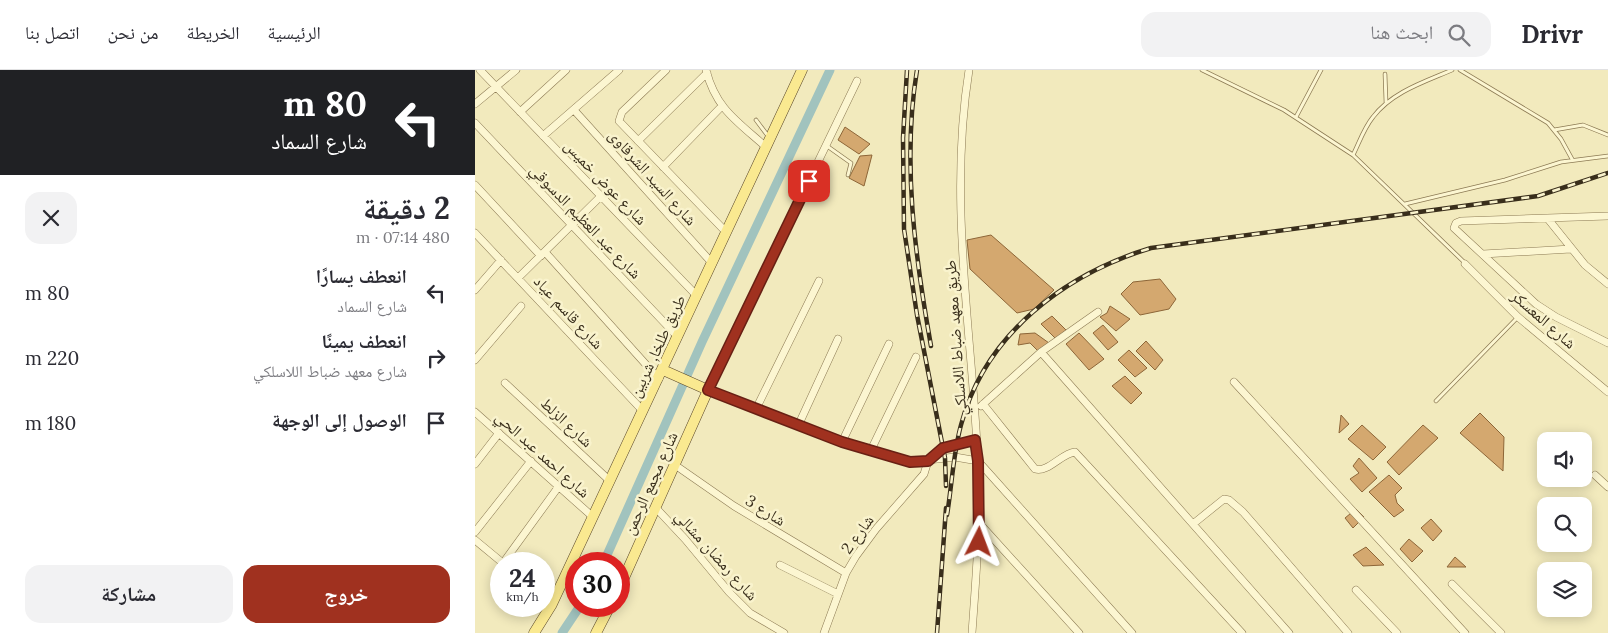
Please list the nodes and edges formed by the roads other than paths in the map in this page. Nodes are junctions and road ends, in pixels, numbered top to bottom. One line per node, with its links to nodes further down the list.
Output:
1 (481, 70): 15 (street, شارع عوض خميس)
2 (516, 70): 15 (street)
3 (566, 70): 20 (street)
4 (619, 70): 19 (street)
5 (666, 70): 27 (street)
6 (802, 70): 28 (main road, طريق طلخا, شربين)
7 (969, 70): 73 (street, طريق معهد ضباط اللاسلكي)
8 (1202, 70): 21 (lane)
9 (1321, 70): 21 (lane)
10 (1452, 70): 16 (lane)
11 (1460, 70): 24 (lane)
12 (707, 71): 18 (street); 27 (street)
13 (1385, 74): 16 (lane)
14 (857, 81): 29 (street)
15 (496, 87): 17 (street); 20 (street, شارع عوض خميس)
16 (1386, 102): 30 (lane)
17 (475, 104)
18 (721, 107): 28 (street); 33 (street)
19 (574, 110): 26 (street); 47 (street, شارع السيد الشرقاوى)
20 (520, 112): 26 (street, شارع عوض خميس)
21 (1296, 117): 30 (lane)
22 (756, 120): 28 (lane)
23 (475, 123): 40 (street, شارع عبد العظيم الدسوقي)
24 (1554, 130): 25 (lane); 32 (lane)
25 (1608, 135)
26 (543, 136): 36 (street, شارع عوض خميس)
27 (638, 141): 33 (street)
28 (768, 142): 41 (main road, طريق طلخا, شربين)
29 (826, 146): 34 (lane); 67 (street)
30 (1353, 155): 37 (lane)
31 (1608, 156): 32 (lane)
32 (1572, 160): 37 (lane)
33 (663, 167): 41 (street)
34 (848, 175)
35 (475, 185): 44 (street)
36 (601, 196): 40 (street); 53 (street, شارع عوض خميس)
37 (1405, 204): 48 (lane)
38 (1608, 216): 39 (street)
39 (1548, 220): 43 (street); 45 (street)
40 (571, 225): 44 (street); 57 (street, شارع عبد العظيم الدسوقي)
41 (726, 232): 47 (main road, طريق طلخا, شربين)
42 (475, 233): 46 (street, شارع قاسم عياد)
43 (1571, 249): 45 (street); 51 (street)
44 (543, 254): 49 (street); 64 (street)
45 (1483, 254): 59 (street)
46 (501, 260): 49 (street, شارع قاسم عياد); 52 (street)
47 (712, 263): 53 (main road, طريق طلخا, شربين)
48 (1465, 264): 56 (street, شارع المعسكر)
49 (518, 278): 72 (street, شارع قاسم عياد)
50 (819, 282): 71 (street)
51 (1608, 284)
52 (475, 290)
53 (697, 296): 57 (main road, طريق طلخا, شربين)
54 (521, 306): 63 (street)
55 (1099, 312): 61 (street)
56 (1518, 317): 68 (street, شارع المعسكر); 69 (lane)
57 (678, 337): 64 (main road, طريق طلخا, شربين)
58 (838, 339): 75 (street)
59 (1608, 343)
60 (889, 344): 78 (street)
61 (1041, 352): 70 (street); 92 (street)
62 (916, 358): 79 (street)
63 (475, 360)
64 (661, 374): 67 (main road); 72 (main road, طريق طلخا, شربين)
65 (1234, 382): 117 (street)
66 (505, 383): 86 (street, شارع الزلط)
67 (704, 388): 71 (street); 84 (main road, شارع مجمع الرحمن)
68 (1608, 392)
69 (1436, 401)
70 (983, 404): 73 (street); 113 (street)
71 (756, 409): 75 (street)
72 (643, 411): 86 (main road, طريق طلخا, شربين)
73 (975, 411): 77 (street, طريق معهد ضباط اللاسلكي)
74 (475, 412): 76 (street, شارع احمد عبد الحي)
75 (799, 426): 78 (street)
76 (499, 433): 81 (street, شارع احمد عبد الحي); 83 (street)
77 (974, 440): 80 (street, طريق معهد ضباط اللاسلكي); 82 (street)
78 (842, 442): 79 (street)
79 (871, 450): 82 (street)
80 (977, 460): 82 (street); 91 (street, طريق معهد ضباط اللاسلكي); 112 (street)
81 (531, 461): 87 (street, شارع احمد عبد الحي); 93 (street)
82 (928, 461): 99 (street, شارع 2)
83 (475, 464)
84 (675, 465): 89 (main road, شارع مجمع الرحمن); 99 (street, شارع 3)
85 (1595, 475): 88 (street)
86 (610, 481): 90 (main road, طريق طلخا, شربين)
87 (559, 486): 90 (street, شارع احمد عبد الحي); 96 (street)
88 (1608, 487)
89 (656, 508): 97 (main road, شارع مجمع الرحمن); 108 (street, شارع رمضان مشالي)
90 (593, 517): 103 (main road, طريق طلخا, شربين)
91 (980, 524): 110 (street, طريق معهد ضباط اللاسلكي); 111 (street)
92 (1193, 524): 114 (street); 115 (street)
93 (475, 532)
94 (475, 540): 95 (street)
95 (490, 552)
96 (512, 552)
97 (630, 565)
98 (780, 565): 102 (street)
99 (846, 573): 102 (street, شارع 2)
100 (1452, 584): 118 (street)
101 (1356, 590): 116 (street)
102 (838, 594): 109 (street, شارع 2)
103 (555, 598)
104 (544, 617): 106 (main road, طريق طلخا, شربين)
105 (604, 617): 107 (main road)
106 (534, 633)
107 (596, 633)
108 (785, 633)
109 (824, 633)
110 (972, 633)
111 (1079, 633)
112 (1131, 633)
113 (1242, 633)
114 (1289, 633)
115 (1348, 633)
116 (1397, 633)
117 (1465, 633)
118 (1501, 633)

